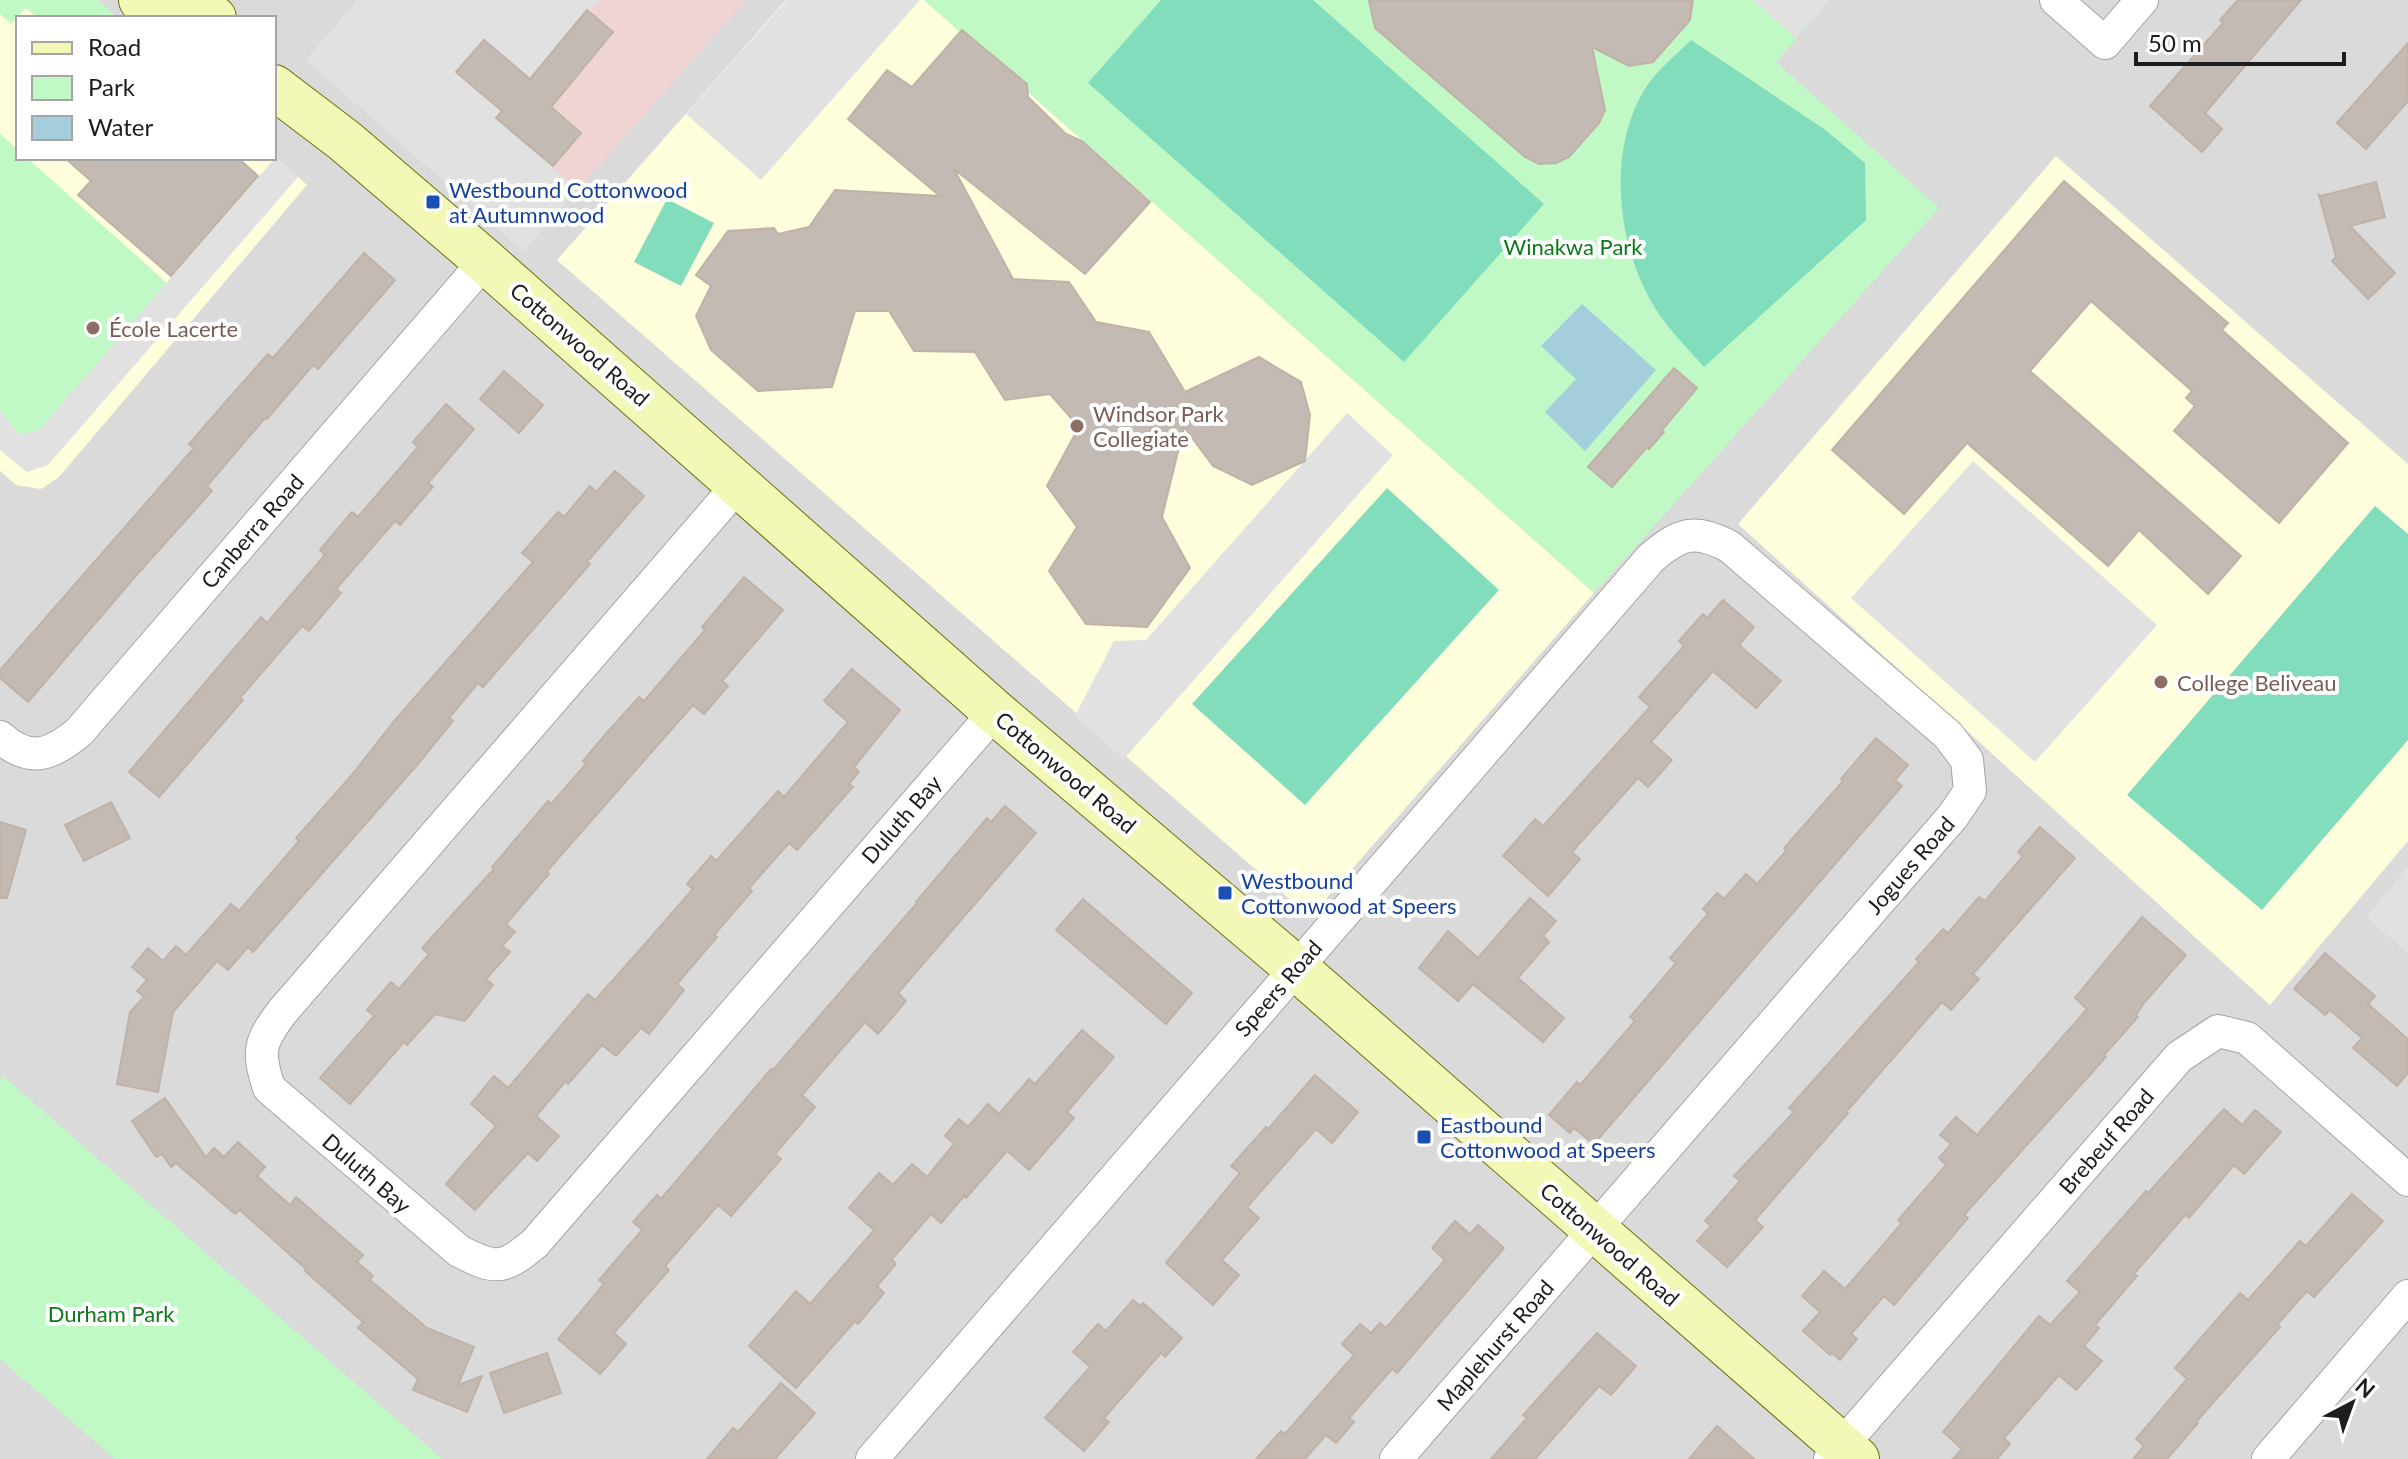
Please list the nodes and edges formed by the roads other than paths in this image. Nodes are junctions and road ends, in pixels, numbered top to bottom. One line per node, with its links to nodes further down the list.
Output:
1 (141, 0): 5 (street)
2 (192, 0): 6 (street)
3 (2056, 0): 4 (street)
4 (2142, 0)
5 (161, 16)
6 (212, 16)
7 (276, 89): 8 (street, Cottonwood Road)
8 (485, 261): 9 (street, Cottonwood Road); 12 (street, Canberra Road)
9 (739, 484): 11 (street, Cottonwood Road); 11 (street, Duluth Bay)
10 (1696, 534): 13 (street, Speers Road); 15 (street, Jogues Road)
11 (995, 712): 13 (street, Cottonwood Road)
12 (0, 737)
13 (1296, 968): 15 (street, Cottonwood Road); 18 (street, Speers Road)
14 (2408, 1180): 17 (street, Brebeuf Road)
15 (1594, 1230): 17 (street, Cottonwood Road); 19 (street, Maplehurst Road)
16 (2408, 1296): 20 (street)
17 (1843, 1455)
18 (872, 1459)
19 (1396, 1459)
20 (2268, 1459)

